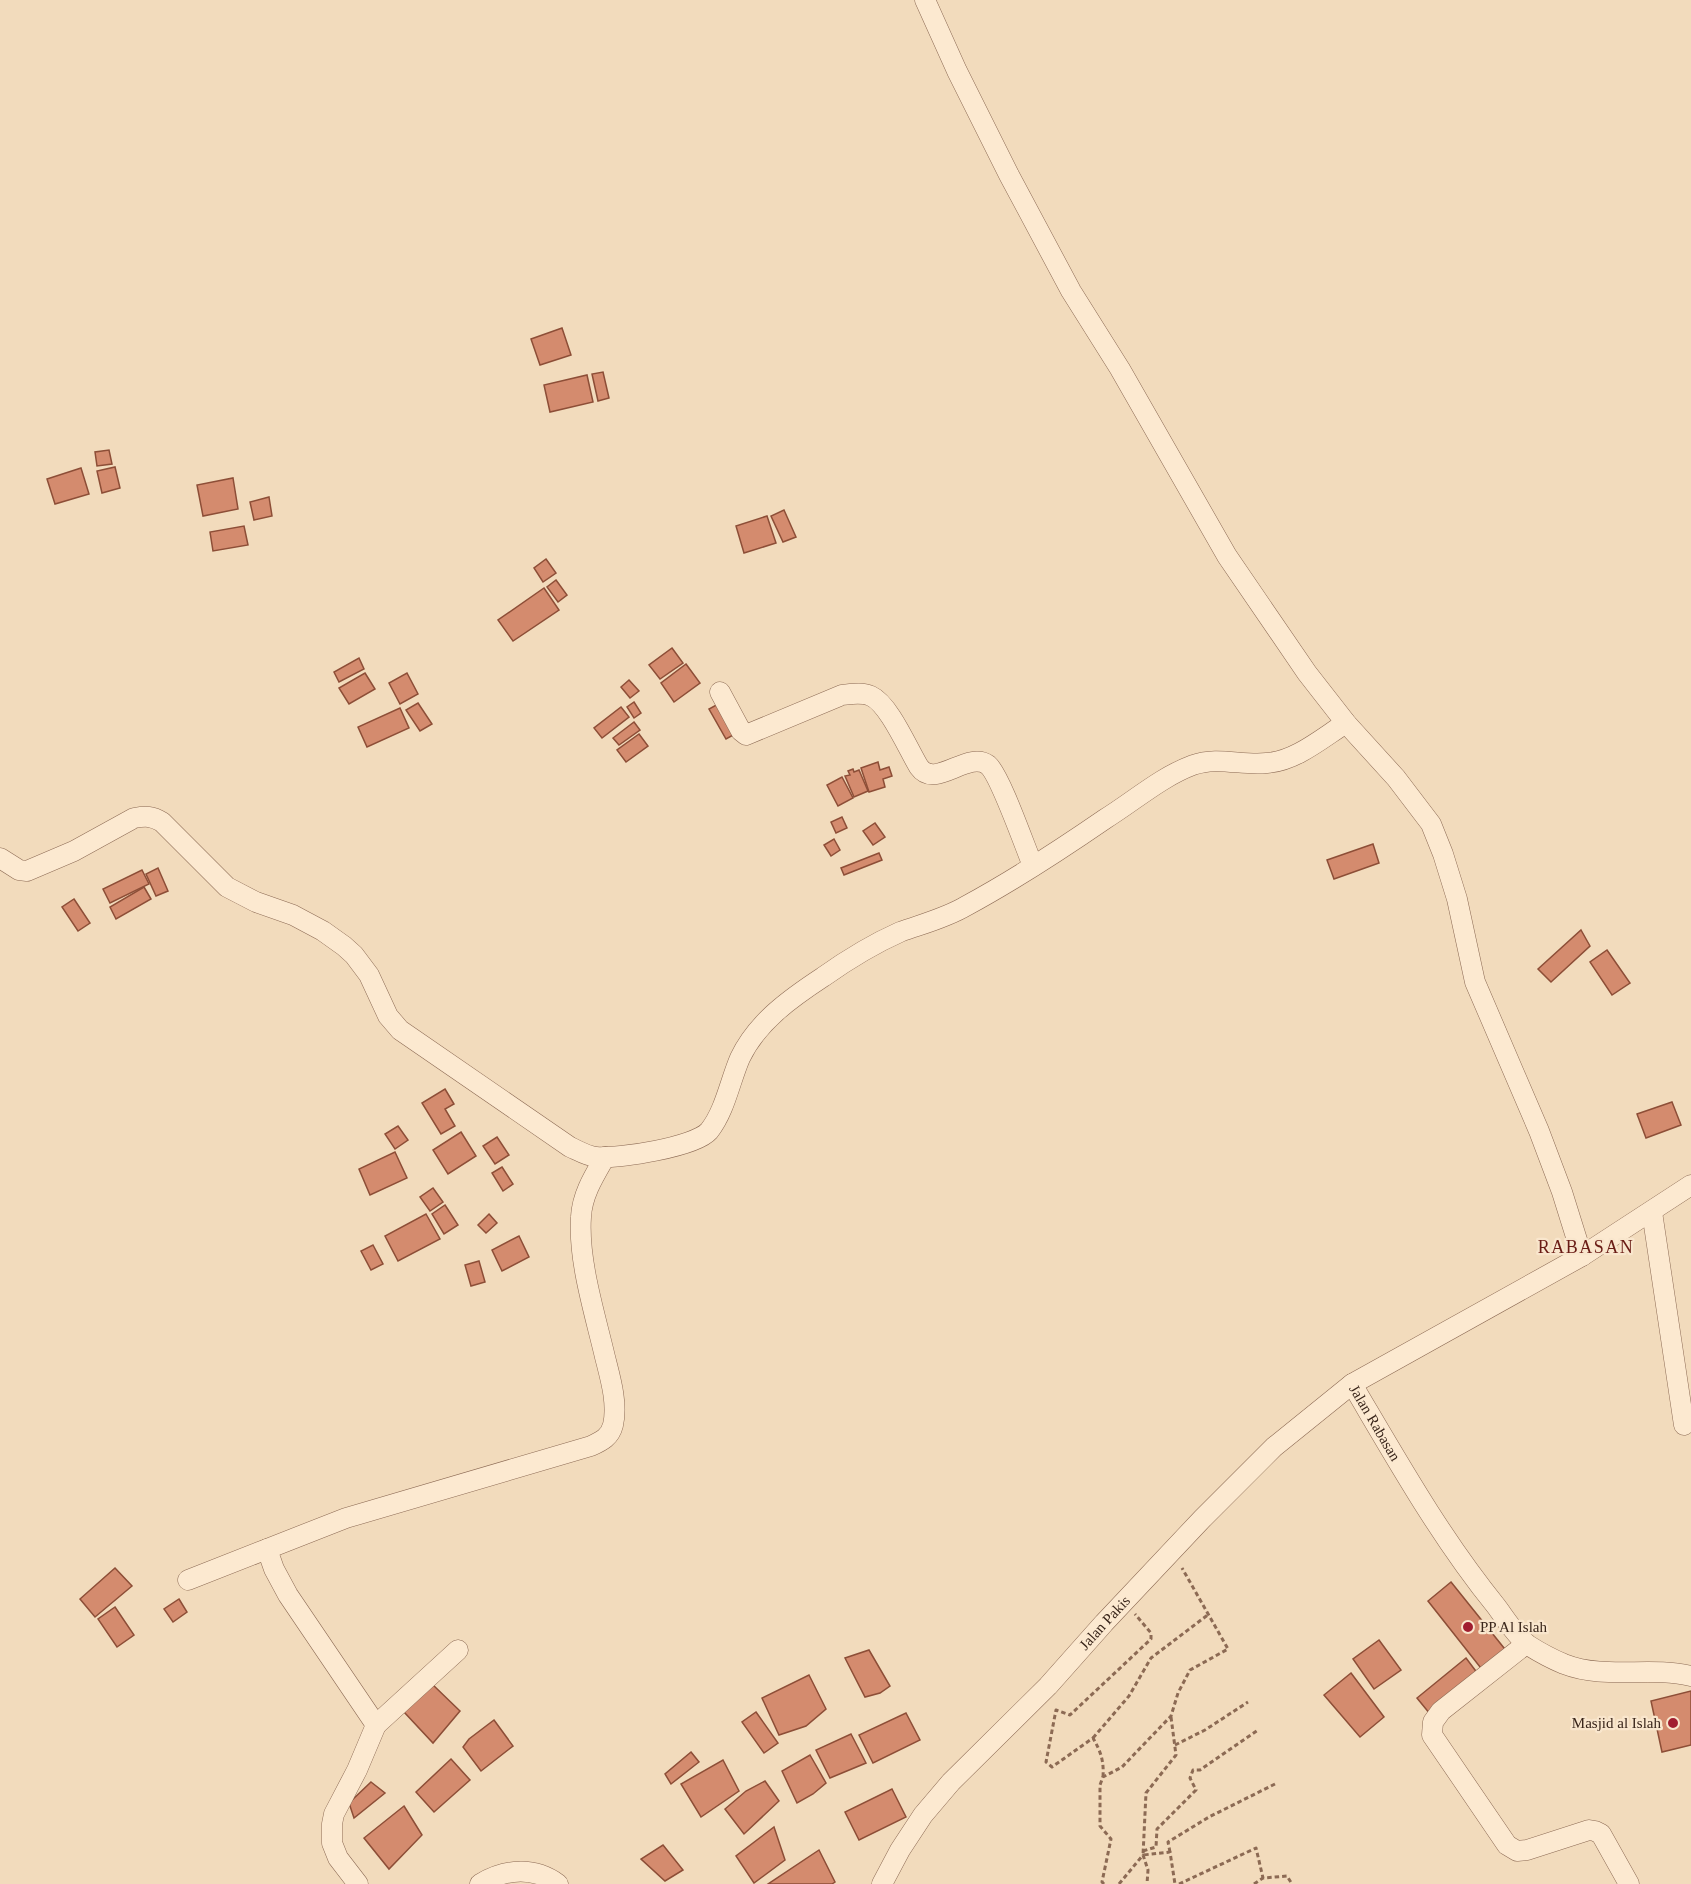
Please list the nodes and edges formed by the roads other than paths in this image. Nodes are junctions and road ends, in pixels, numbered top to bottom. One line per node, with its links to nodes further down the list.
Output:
1 (925, 0): 3 (street)
2 (720, 692): 5 (street)
3 (1346, 723): 5 (street); 9 (street)
4 (0, 858): 6 (street)
5 (1033, 866): 6 (street)
6 (605, 1157): 12 (street)
7 (1691, 1185): 8 (street, Jalan Rabasan)
8 (1652, 1212): 9 (street, Jalan Rabasan); 11 (street)
9 (1582, 1256): 10 (street, Jalan Rabasan)
10 (1352, 1384): 14 (street, Jalan Rabasan); 21 (street, Jalan Pakis)
11 (1684, 1425)
12 (267, 1549): 13 (street); 17 (street)
13 (188, 1580)
14 (1526, 1644): 16 (street, Jalan Rabasan); 22 (street)
15 (458, 1650): 17 (street)
16 (1691, 1676)
17 (376, 1725): 18 (street)
18 (358, 1884)
19 (480, 1884): 20 (street)
20 (558, 1884)
21 (882, 1884)
22 (1629, 1884)

